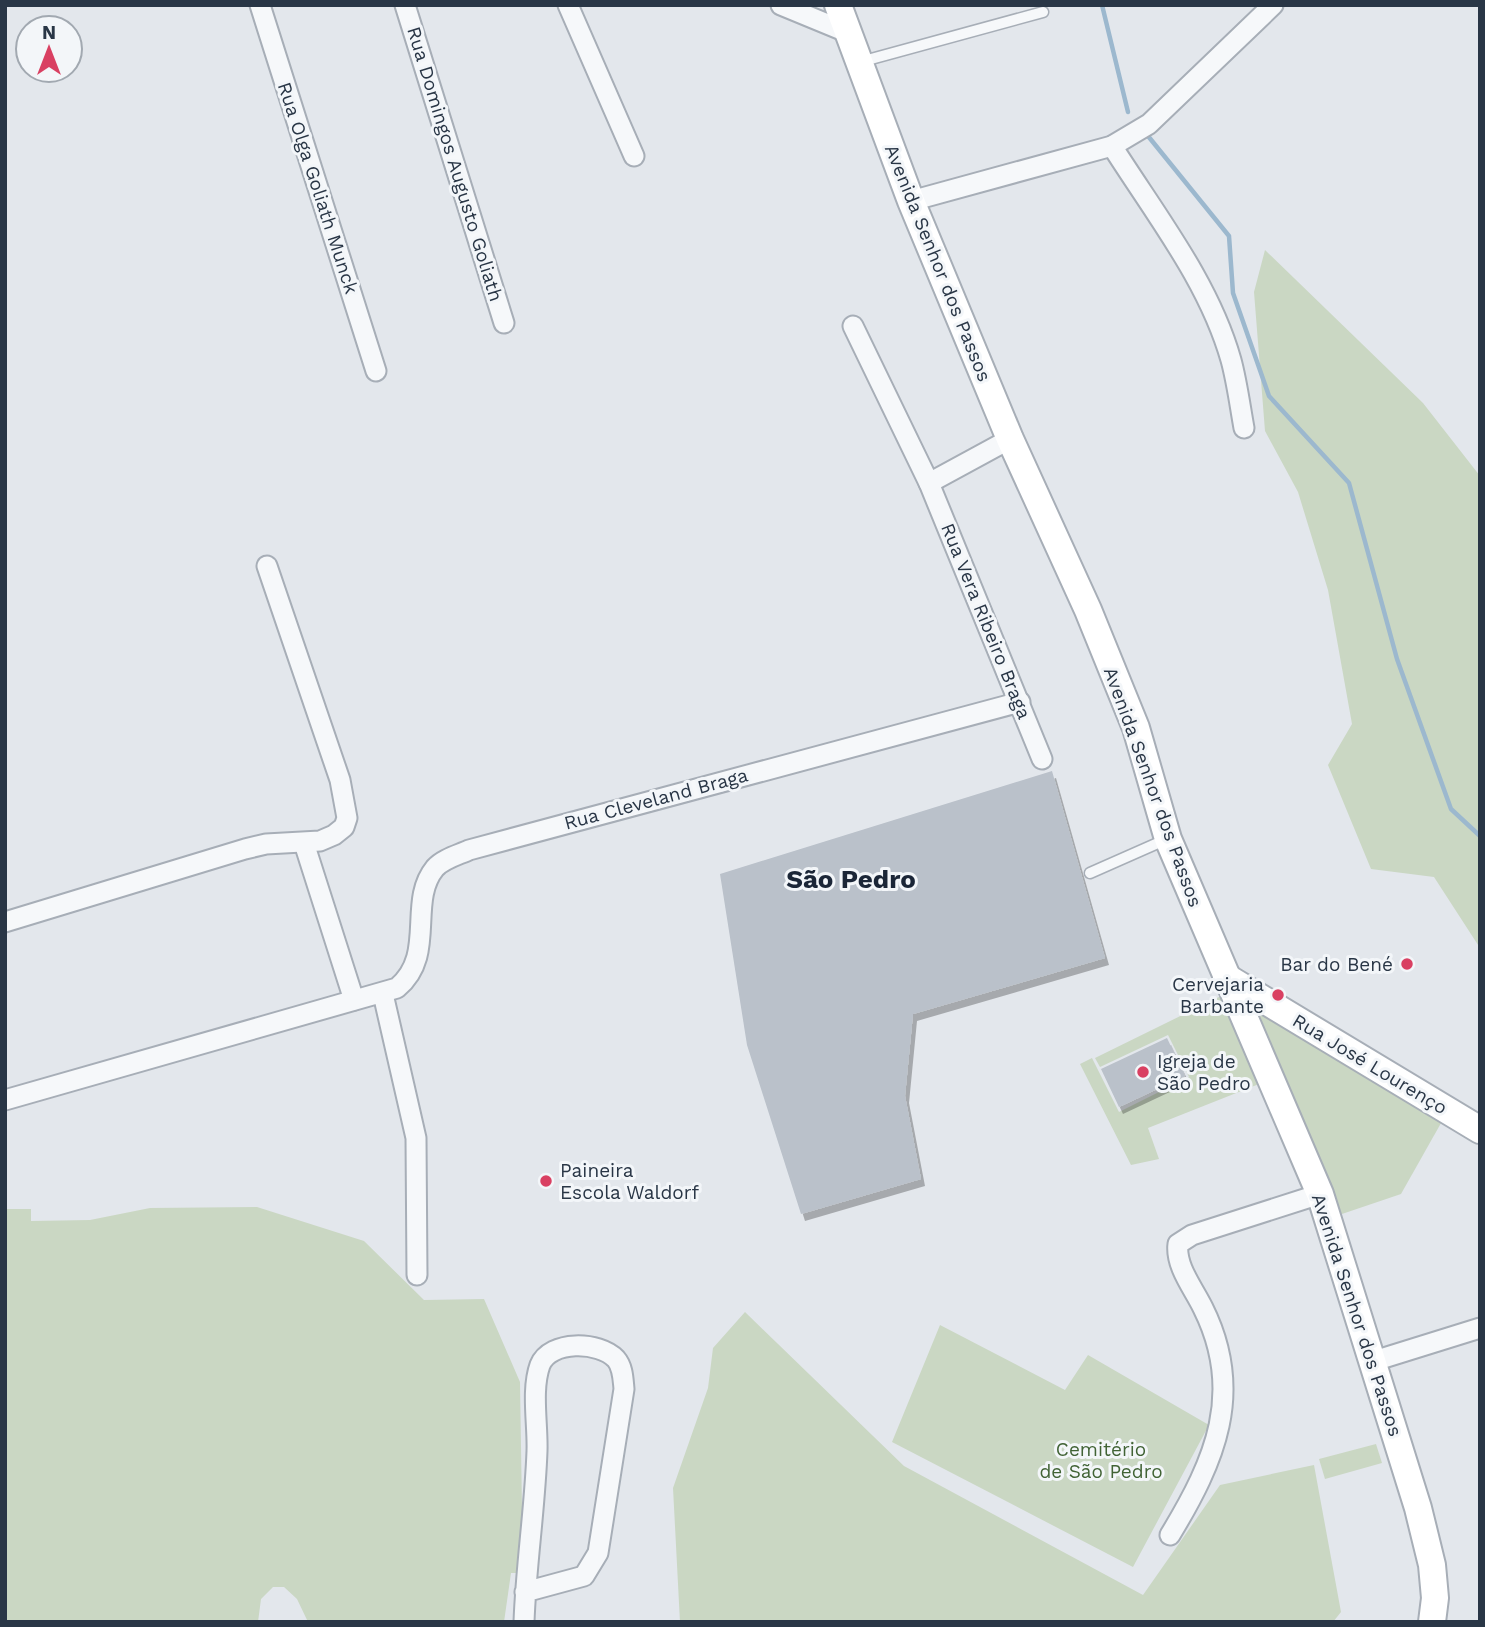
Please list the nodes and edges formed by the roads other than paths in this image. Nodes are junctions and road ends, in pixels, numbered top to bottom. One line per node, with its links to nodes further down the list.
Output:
1 (260, 5): 15 (street, Rua Olga Goliath Munck)
2 (405, 5): 13 (street, Rua Domingos Augusto Goliath)
3 (568, 5): 11 (street)
4 (781, 5): 8 (street)
5 (838, 5): 8 (street, Avenida Senhor dos Passos)
6 (1273, 5): 10 (street)
7 (1043, 12): 9 (lane)
8 (849, 33): 9 (street, Avenida Senhor dos Passos)
9 (860, 62): 12 (street, Avenida Senhor dos Passos)
10 (1112, 146): 12 (street); 16 (street)
11 (634, 156)
12 (911, 201): 17 (street, Avenida Senhor dos Passos)
13 (504, 323)
14 (853, 326): 18 (street, Rua Vera Ribeiro Braga)
15 (376, 371)
16 (1244, 428)
17 (1010, 439): 18 (street); 22 (street, Avenida Senhor dos Passos)
18 (929, 483): 20 (street, Rua Vera Ribeiro Braga)
19 (267, 566): 23 (street)
20 (1020, 702): 21 (street, Rua Vera Ribeiro Braga); 27 (street, Rua Cleveland Braga)
21 (1042, 759)
22 (1168, 839): 24 (lane); 26 (street, Avenida Senhor dos Passos)
23 (304, 843): 25 (street); 28 (street)
24 (1090, 873)
25 (5, 922)
26 (1226, 977): 30 (street, Rua José Lourenço); 31 (street, Avenida Senhor dos Passos)
27 (383, 994): 28 (street); 32 (street)
28 (354, 1000): 29 (street)
29 (5, 1100)
30 (1480, 1130)
31 (1320, 1194): 34 (street, Avenida Senhor dos Passos); 35 (street)
32 (417, 1275)
33 (1480, 1328): 34 (street)
34 (1374, 1361): 38 (street, Avenida Senhor dos Passos)
35 (1170, 1535)
36 (525, 1592): 36 (street); 37 (street)
37 (524, 1622)
38 (1432, 1622)

